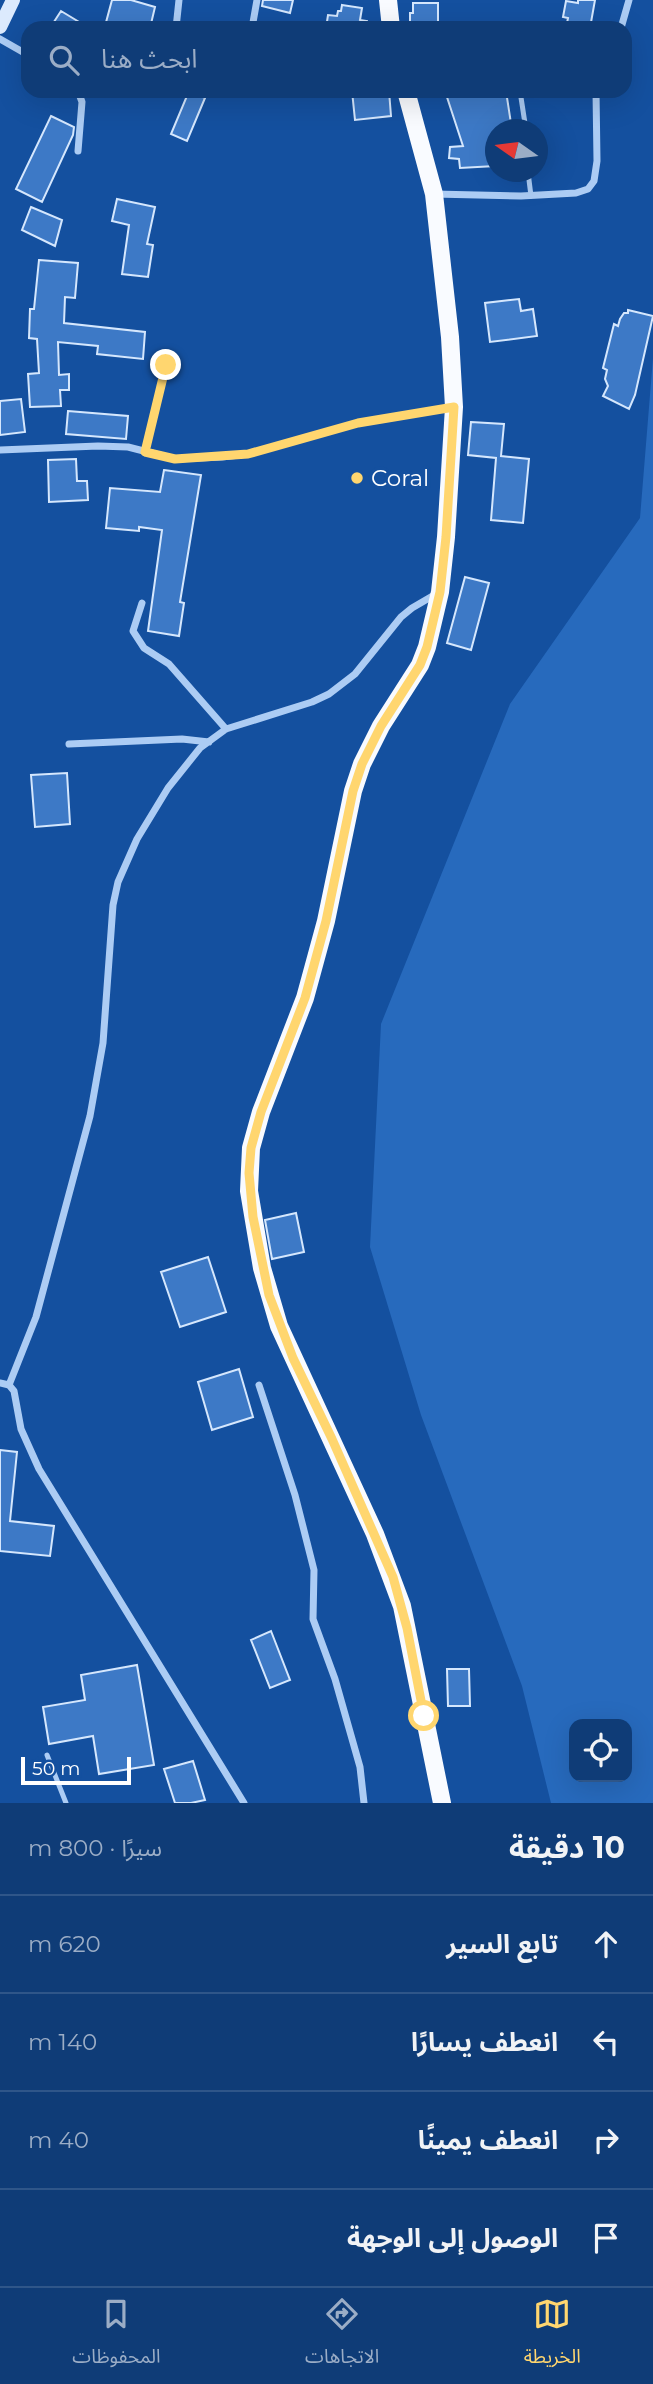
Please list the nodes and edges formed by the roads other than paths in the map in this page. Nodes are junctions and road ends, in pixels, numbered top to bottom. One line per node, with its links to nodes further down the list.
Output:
1 (13, 0): 10 (main road)
2 (179, 0): 6 (street)
3 (257, 0): 7 (street)
4 (388, 0): 8 (main road)
5 (629, 0): 9 (street)
6 (177, 21)
7 (252, 21)
8 (390, 21)
9 (623, 21)
10 (0, 27)
11 (0, 39): 12 (street)
12 (21, 51)
13 (81, 98): 18 (street)
14 (408, 98): 20 (main road)
15 (521, 98): 17 (lane)
16 (596, 98): 21 (street)
17 (524, 119)
18 (78, 151)
19 (529, 182): 21 (lane)
20 (434, 194): 21 (street); 23 (main road)
21 (531, 195)
22 (166, 365): 25 (street)
23 (454, 407): 25 (street); 26 (main road)
24 (0, 450): 25 (street)
25 (145, 452)
26 (440, 592): 28 (street); 38 (main road)
27 (142, 603): 28 (street)
28 (226, 729): 29 (street)
29 (209, 742): 30 (street); 32 (street)
30 (69, 744)
31 (0, 1383): 32 (street)
32 (9, 1385): 36 (street)
33 (259, 1385): 37 (street)
34 (47, 1755): 35 (lane)
35 (66, 1803)
36 (244, 1803)
37 (364, 1803)
38 (442, 1803)

